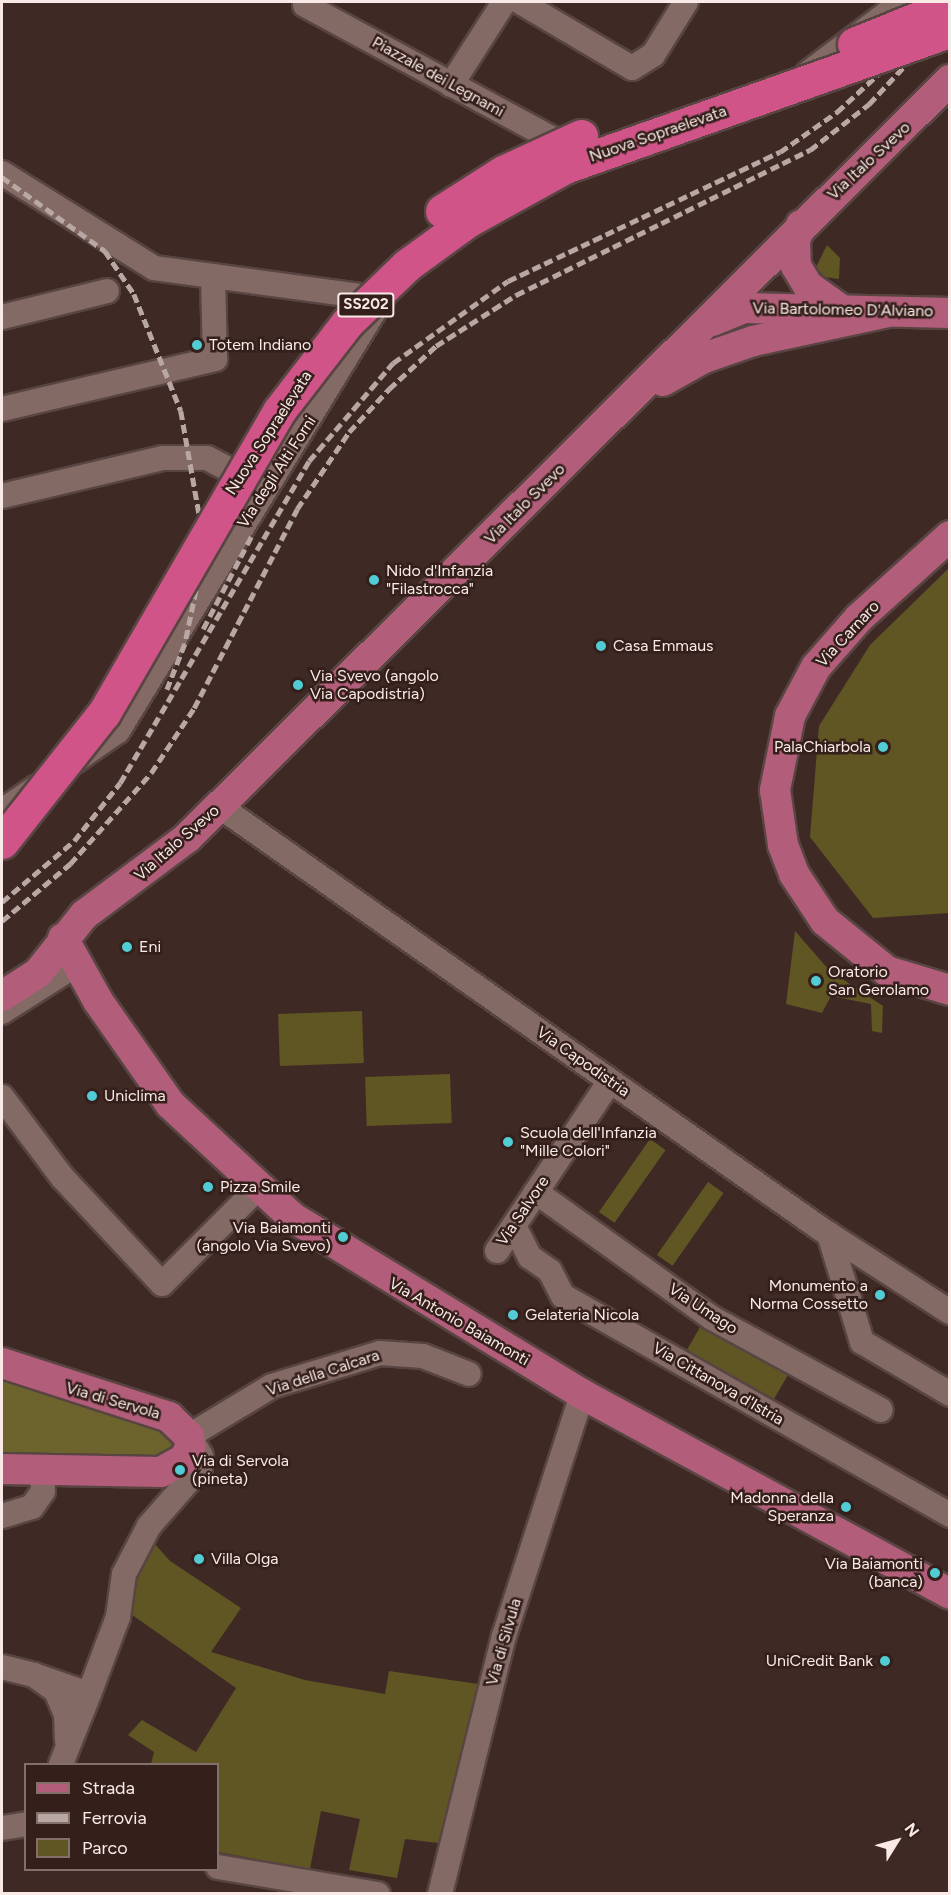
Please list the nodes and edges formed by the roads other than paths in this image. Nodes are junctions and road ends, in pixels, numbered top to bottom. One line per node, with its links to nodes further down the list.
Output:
1 (504, 2): 9 (street)
2 (520, 2): 3 (street)
3 (686, 2)
4 (902, 2): 10 (street, Via degli Alti Forni)
5 (305, 5): 9 (street, Piazzale dei Legnami)
6 (950, 5): 30 (highway, Nuova Sopraelevata / SS202, bridge)
7 (950, 31): 31 (highway, Nuova Sopraelevata / SS202, bridge)
8 (950, 80): 12 (main road, Via Italo Svevo)
9 (451, 85): 10 (street, Piazzale dei Legnami)
10 (571, 149): 16 (street, Via degli Alti Forni)
11 (2, 173): 14 (street)
12 (801, 225): 13 (main road, Via Italo Svevo); 18 (main road)
13 (780, 248): 17 (main road); 22 (main road, Via Italo Svevo)
14 (213, 276): 16 (street); 25 (street)
15 (107, 291): 21 (street)
16 (382, 299): 26 (street, Via degli Alti Forni)
17 (780, 309): 18 (main road, Via Bartolomeo D'Alviano); 22 (main road, Via Bartolomeo D'Alviano); 23 (main road)
18 (843, 311): 19 (main road, Via Bartolomeo D'Alviano)
19 (888, 312): 20 (main road, Via Bartolomeo D'Alviano); 23 (main road)
20 (950, 312)
21 (2, 317)
22 (705, 325): 24 (main road, Via Italo Svevo)
23 (810, 327): 24 (main road)
24 (632, 399): 29 (main road, Via Italo Svevo)
25 (2, 409)
26 (266, 491): 27 (street); 30 (street, Via degli Alti Forni)
27 (2, 496)
28 (950, 536): 34 (main road, Via Carnaro)
29 (219, 806): 32 (main road, Via Italo Svevo); 37 (street, Via Capodistria)
30 (2, 810)
31 (2, 842)
32 (70, 951): 33 (main road, Via Italo Svevo); 35 (main road, Via Italo Svevo); 36 (street); 39 (main road, Via Antonio Baiamonti)
33 (2, 972)
34 (950, 990)
35 (2, 996)
36 (2, 1012)
37 (610, 1081): 40 (street, Via Salvore); 42 (street, Via Capodistria)
38 (2, 1097): 39 (street)
39 (257, 1188): 47 (main road, Via Antonio Baiamonti)
40 (536, 1192): 41 (street, Via Salvore); 49 (street, Via Umago)
41 (514, 1226): 43 (street, Via Salvore); 53 (street, Via Cittanova d'Istria)
42 (829, 1234): 44 (street, Via Capodistria); 48 (street)
43 (497, 1251)
44 (950, 1312)
45 (2, 1363): 50 (main road, Via di Servola)
46 (469, 1374): 50 (street, Via della Calcara)
47 (582, 1394): 55 (main road, Via Antonio Baiamonti); 64 (street, Via di Silvula)
48 (950, 1394)
49 (881, 1410)
50 (189, 1436): 52 (main road); 58 (street)
51 (2, 1469): 52 (main road)
52 (42, 1471): 54 (street)
53 (950, 1515)
54 (2, 1516)
55 (950, 1594)
56 (2, 1667): 57 (street)
57 (34, 1675): 58 (street); 59 (street)
58 (89, 1694): 59 (street)
59 (64, 1754)
60 (24, 1824): 61 (street)
61 (2, 1828)
62 (219, 1867): 63 (street)
63 (378, 1893)
64 (440, 1893)

